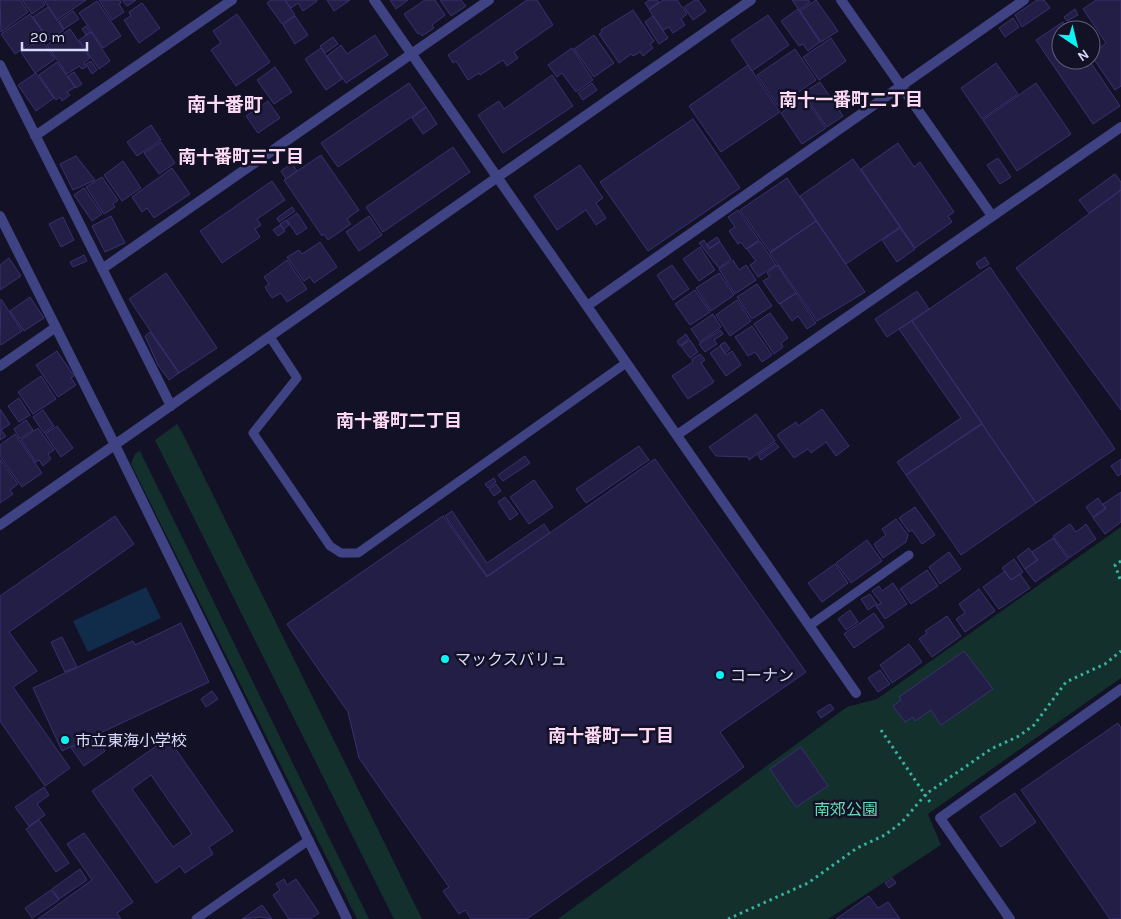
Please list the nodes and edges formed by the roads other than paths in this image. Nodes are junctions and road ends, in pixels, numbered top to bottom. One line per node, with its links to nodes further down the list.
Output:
1 (232, 0): 11 (street)
2 (374, 0): 7 (street)
3 (489, 0): 7 (street)
4 (751, 0): 12 (street)
5 (841, 0): 9 (street)
6 (1024, 0): 9 (street)
7 (412, 54): 12 (street); 15 (street)
8 (0, 65): 11 (street)
9 (901, 86): 14 (street); 16 (street)
10 (1121, 126): 14 (street)
11 (36, 136): 15 (street)
12 (497, 178): 16 (street); 18 (street)
13 (0, 216): 17 (street)
14 (992, 216): 22 (street)
15 (102, 269): 21 (street)
16 (587, 306): 19 (street)
17 (56, 327): 20 (street); 23 (street)
18 (270, 337): 19 (lane); 21 (street)
19 (626, 363): 22 (street)
20 (0, 366)
21 (171, 406): 23 (street)
22 (677, 435): 26 (street)
23 (115, 445): 24 (street); 29 (street)
24 (0, 525)
25 (909, 555): 26 (lane)
26 (810, 626): 28 (street)
27 (1121, 689): 32 (street)
28 (856, 693)
29 (308, 840): 30 (lane); 31 (street)
30 (196, 919)
31 (348, 919)
32 (1010, 919)

